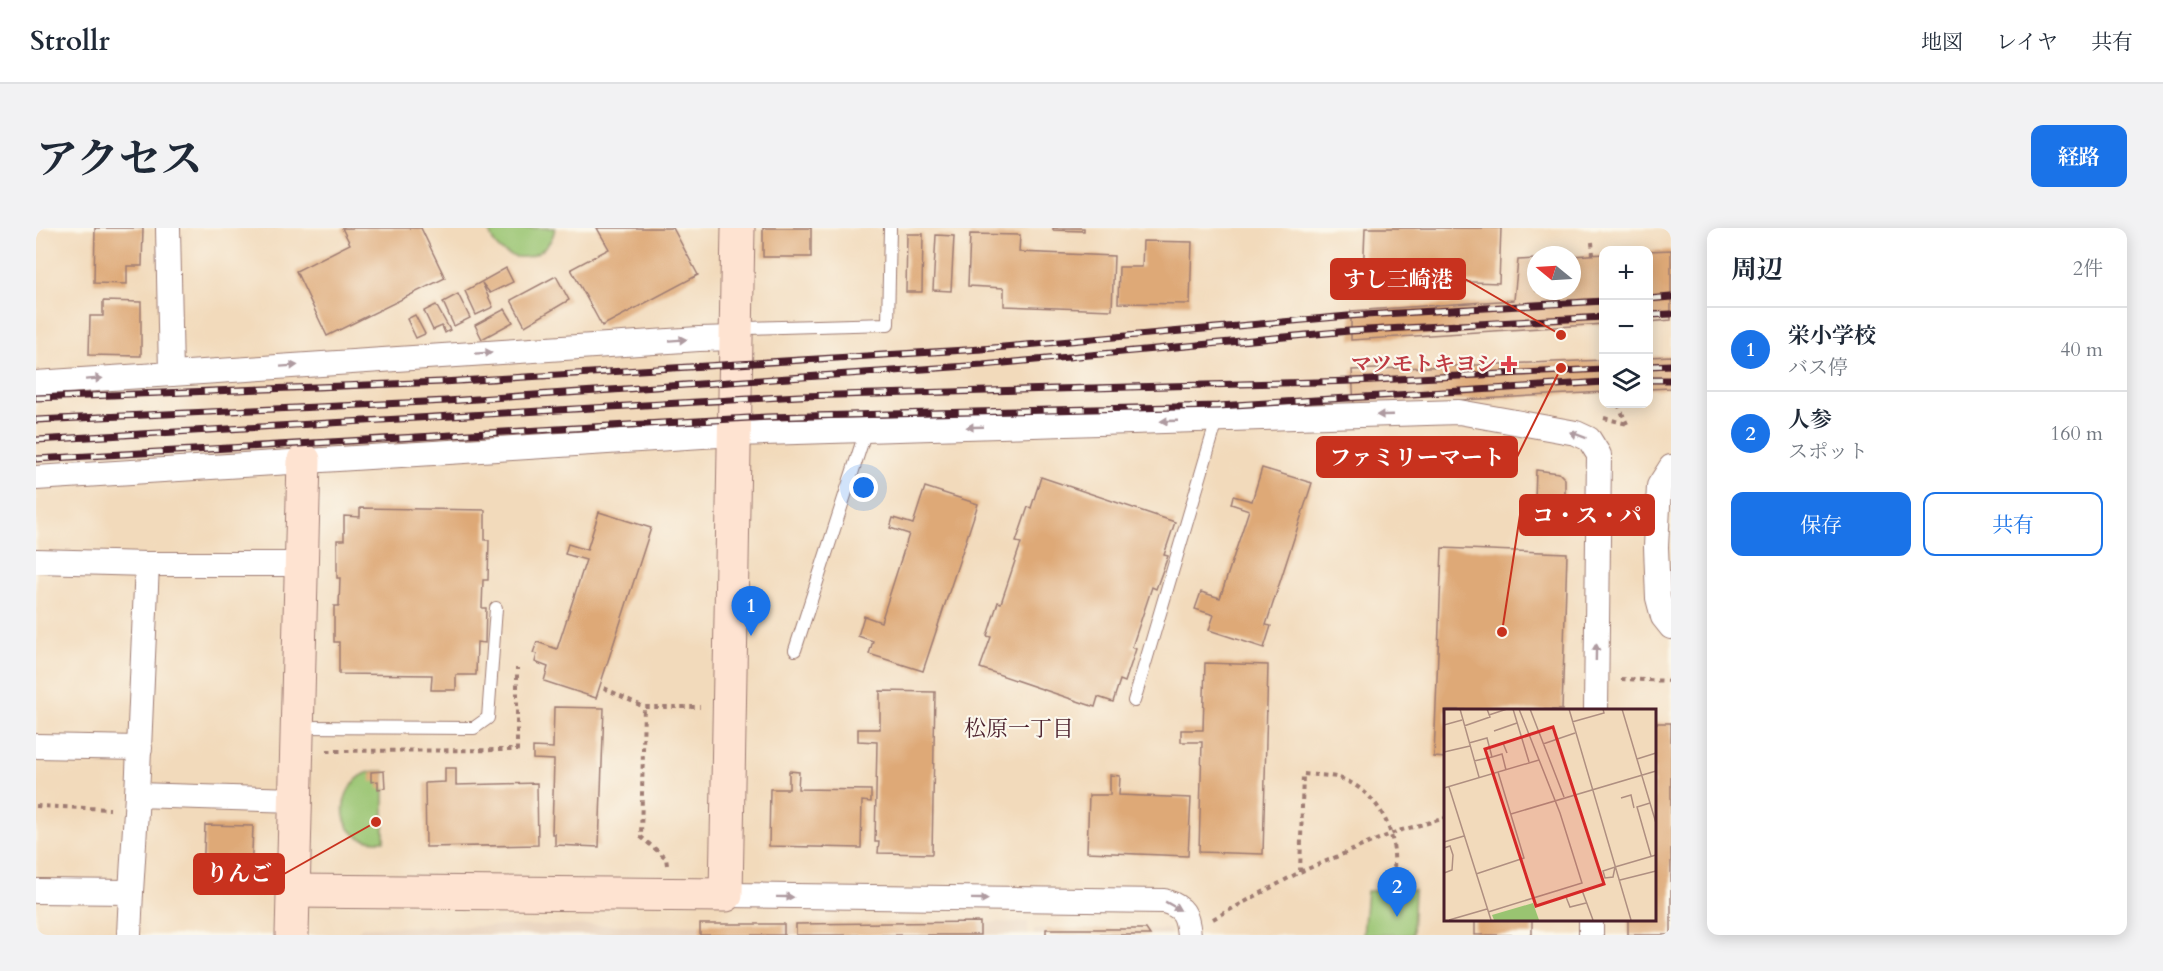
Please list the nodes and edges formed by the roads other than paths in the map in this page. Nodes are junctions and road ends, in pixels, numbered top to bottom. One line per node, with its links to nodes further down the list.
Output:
1 (168, 228): 5 (street)
2 (738, 228): 4 (street)
3 (890, 228): 4 (lane)
4 (742, 333): 5 (street, one-way to 4); 9 (street)
5 (171, 374): 6 (street, one-way to 5)
6 (36, 383)
7 (1217, 420): 8 (street, one-way to 8); 19 (lane); 20 (street, one-way to 7)
8 (866, 430): 9 (street); 18 (lane)
9 (734, 434): 10 (street); 29 (street)
10 (304, 460): 12 (street); 15 (street)
11 (1671, 467): 17 (street)
12 (36, 478)
13 (36, 561): 14 (street)
14 (147, 564): 15 (street); 23 (street)
15 (302, 564): 21 (street)
16 (496, 608): 21 (lane)
17 (1671, 627)
18 (795, 650)
19 (1134, 701)
20 (1596, 709)
21 (297, 727): 24 (street)
22 (36, 746): 23 (street)
23 (140, 747): 25 (street)
24 (295, 800): 25 (street); 27 (street)
25 (136, 802): 28 (street)
26 (36, 891): 28 (street)
27 (293, 891): 29 (street); 33 (street)
28 (130, 892): 32 (street)
29 (726, 895): 31 (street, one-way to 31)
30 (1592, 920): 34 (street)
31 (1197, 929)
32 (129, 935)
33 (292, 935)
34 (1591, 935)

